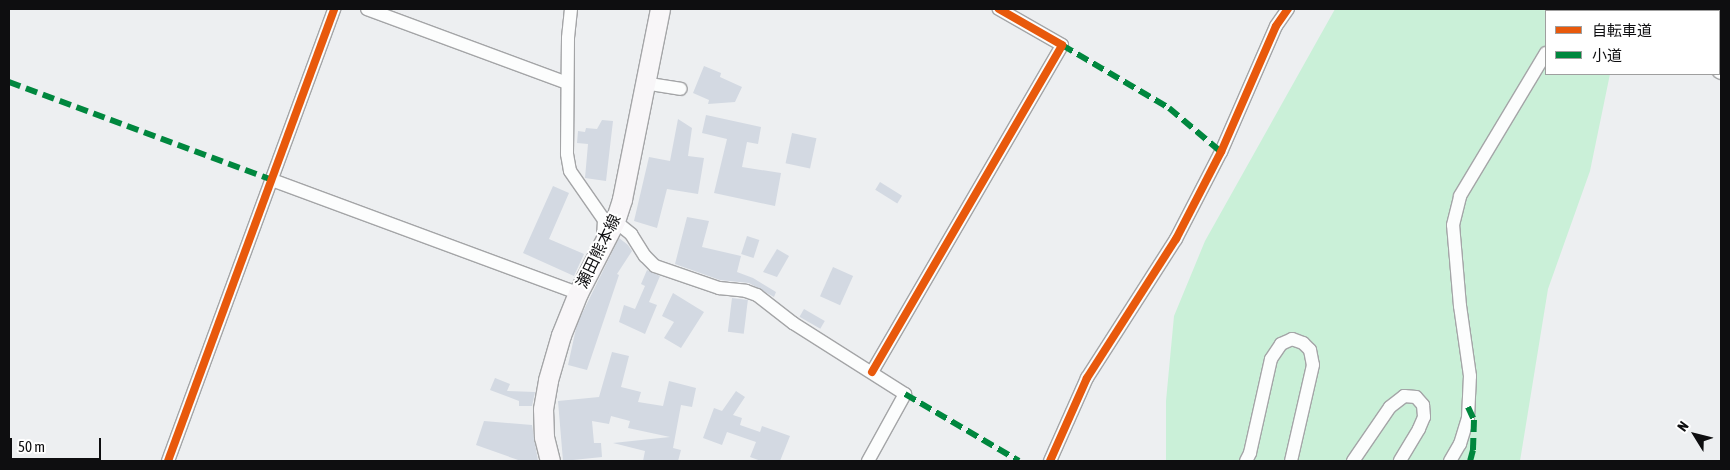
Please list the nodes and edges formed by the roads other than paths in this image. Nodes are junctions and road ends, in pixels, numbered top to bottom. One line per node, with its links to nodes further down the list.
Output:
1 (334, 9): 11 (street)
2 (367, 9): 9 (street)
3 (571, 9): 9 (street)
4 (660, 9): 8 (main road, 瀬田熊本線)
5 (999, 9): 15 (street)
6 (1288, 9): 19 (street)
7 (1545, 55): 24 (street)
8 (644, 82): 10 (street); 12 (main road, 瀬田熊本線)
9 (567, 83): 13 (street)
10 (681, 89)
11 (272, 180): 14 (street); 16 (street)
12 (615, 221): 13 (main road, 瀬田熊本線); 15 (street)
13 (603, 242): 14 (main road, 瀬田熊本線)
14 (578, 293): 17 (main road, 瀬田熊本線)
15 (872, 372): 18 (street)
16 (168, 461)
17 (550, 461)
18 (868, 461)
19 (1050, 461)
20 (1246, 461): 21 (street)
21 (1291, 461)
22 (1353, 461): 23 (street)
23 (1400, 461)
24 (1450, 461)

